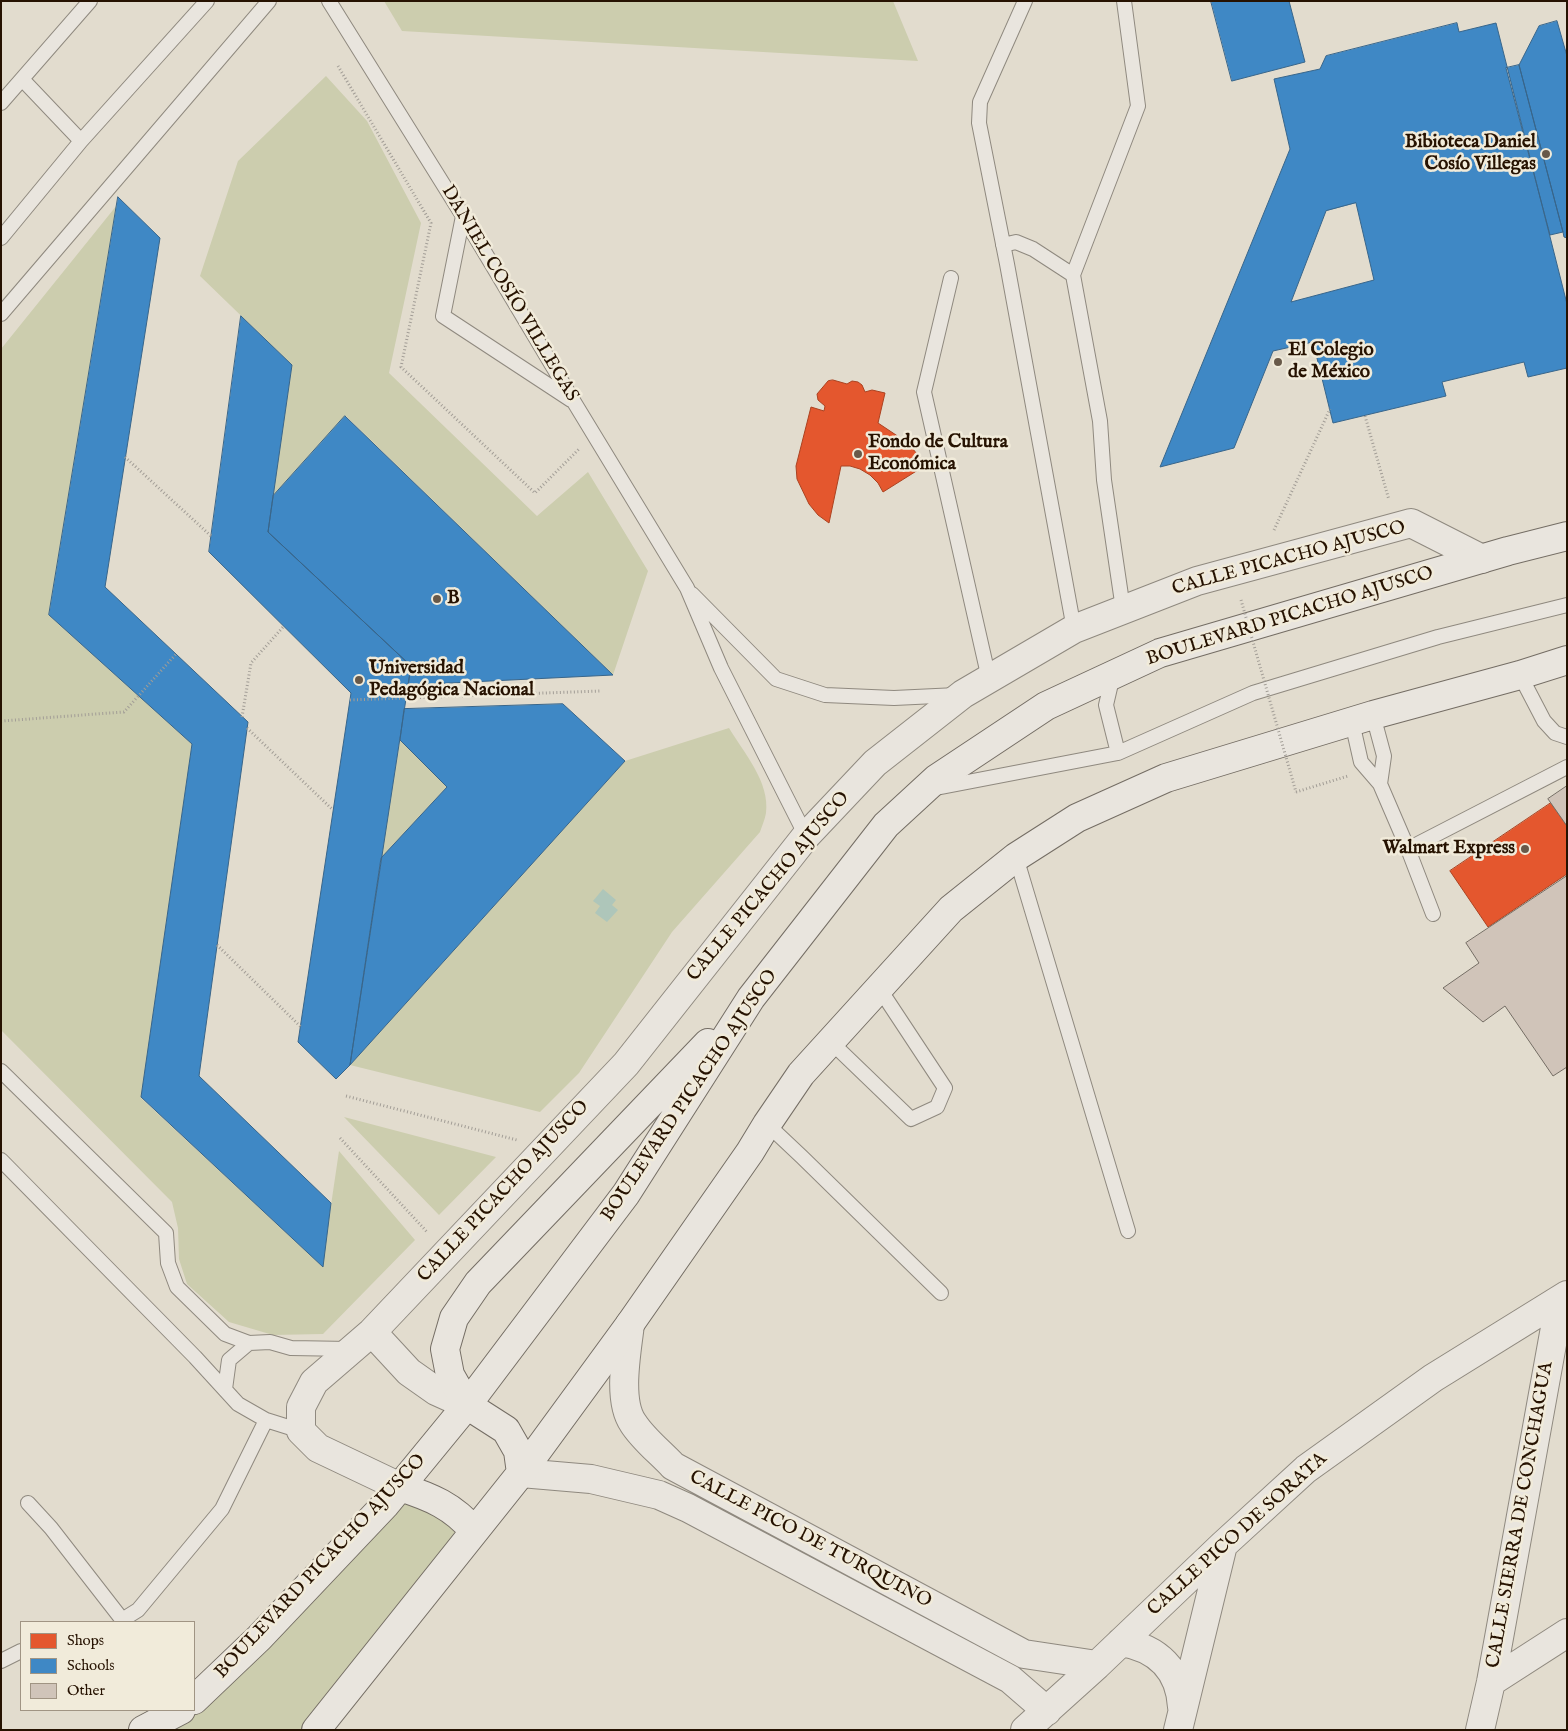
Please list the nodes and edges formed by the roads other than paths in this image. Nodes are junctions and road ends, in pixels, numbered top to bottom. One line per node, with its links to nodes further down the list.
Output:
1 (90, 1): 7 (lane)
2 (207, 1): 9 (lane)
3 (269, 1): 15 (lane)
4 (329, 1): 10 (lane, DANIEL COSÍO VILLEGAS)
5 (1025, 1): 12 (lane)
6 (1124, 1): 13 (lane)
7 (22, 79): 8 (lane); 9 (lane)
8 (1, 102)
9 (81, 141): 11 (lane)
10 (463, 216): 16 (lane, DANIEL COSÍO VILLEGAS); 16 (lane)
11 (1, 238)
12 (1003, 245): 13 (lane); 24 (lane)
13 (1073, 274): 23 (lane)
14 (951, 278): 28 (lane)
15 (1, 314)
16 (574, 402): 21 (lane, DANIEL COSÍO VILLEGAS)
17 (1567, 524): 19 (street)
18 (1567, 536): 19 (street, BOULEVARD PICACHO AJUSCO)
19 (1508, 551): 20 (street, BOULEVARD PICACHO AJUSCO)
20 (1482, 559): 23 (street, CALLE PICACHO AJUSCO); 26 (street, BOULEVARD PICACHO AJUSCO)
21 (687, 588): 29 (lane, DANIEL COSÍO VILLEGAS); 36 (lane, DANIEL COSÍO VILLEGAS)
22 (1567, 605): 32 (lane)
23 (1123, 609): 24 (street, CALLE PICACHO AJUSCO)
24 (1074, 628): 28 (street, CALLE PICACHO AJUSCO)
25 (1566, 662): 27 (street)
26 (1113, 675): 32 (lane); 35 (street, BOULEVARD PICACHO AJUSCO)
27 (1520, 675): 30 (street); 31 (lane)
28 (989, 679): 29 (street, CALLE PICACHO AJUSCO)
29 (963, 694): 36 (street, CALLE PICACHO AJUSCO)
30 (1362, 719): 34 (lane); 34 (lane); 38 (street)
31 (1567, 737)
32 (1118, 753): 35 (lane)
33 (1567, 767): 37 (lane)
34 (1380, 784): 37 (lane)
35 (924, 790): 41 (street, BOULEVARD PICACHO AJUSCO)
36 (806, 836): 50 (street, CALLE PICACHO AJUSCO)
37 (1408, 849): 39 (lane)
38 (1016, 857): 40 (street); 46 (lane)
39 (1433, 914)
40 (879, 988): 42 (street); 42 (lane)
41 (751, 998): 54 (street, BOULEVARD PICACHO AJUSCO); 54 (street)
42 (830, 1042): 44 (street)
43 (1, 1072): 51 (lane)
44 (767, 1124): 47 (lane); 49 (street)
45 (1, 1160): 53 (lane)
46 (1128, 1231)
47 (941, 1293)
48 (1563, 1297): 61 (street, CALLE PICO DE SORATA); 68 (street, CALLE SIERRA DE CONCHAGUA)
49 (630, 1324): 57 (street); 67 (street, CALLE PICO DE TURQUINO)
50 (372, 1332): 52 (street, CALLE PICACHO AJUSCO); 54 (street)
51 (249, 1343): 52 (lane); 53 (lane)
52 (352, 1349): 56 (street, CALLE PICACHO AJUSCO)
53 (225, 1389): 55 (lane)
54 (467, 1405): 57 (street); 58 (street, BOULEVARD PICACHO AJUSCO)
55 (266, 1420): 56 (lane); 62 (lane)
56 (300, 1431): 58 (street)
57 (521, 1473): 60 (street); 71 (street, CALLE PICO DE TURQUINO)
58 (400, 1487): 60 (street); 69 (street, BOULEVARD PICACHO AJUSCO)
59 (28, 1502): 62 (lane)
60 (474, 1531): 74 (street)
61 (1223, 1545): 64 (street, CALLE PICO DE SORATA); 72 (street)
62 (123, 1621)
63 (1567, 1633): 68 (street)
64 (1121, 1642): 67 (street, CALLE PICO DE SORATA); 72 (street)
65 (20, 1652): 66 (lane)
66 (1, 1661)
67 (1097, 1665): 71 (street, CALLE PICO DE SORATA)
68 (1491, 1682): 76 (street, CALLE SIERRA DE CONCHAGUA)
69 (195, 1699)
70 (179, 1711): 73 (street)
71 (1047, 1711): 75 (street, CALLE PICO DE SORATA)
72 (1180, 1719)
73 (143, 1730)
74 (316, 1730)
75 (1025, 1730)
76 (1480, 1730)

